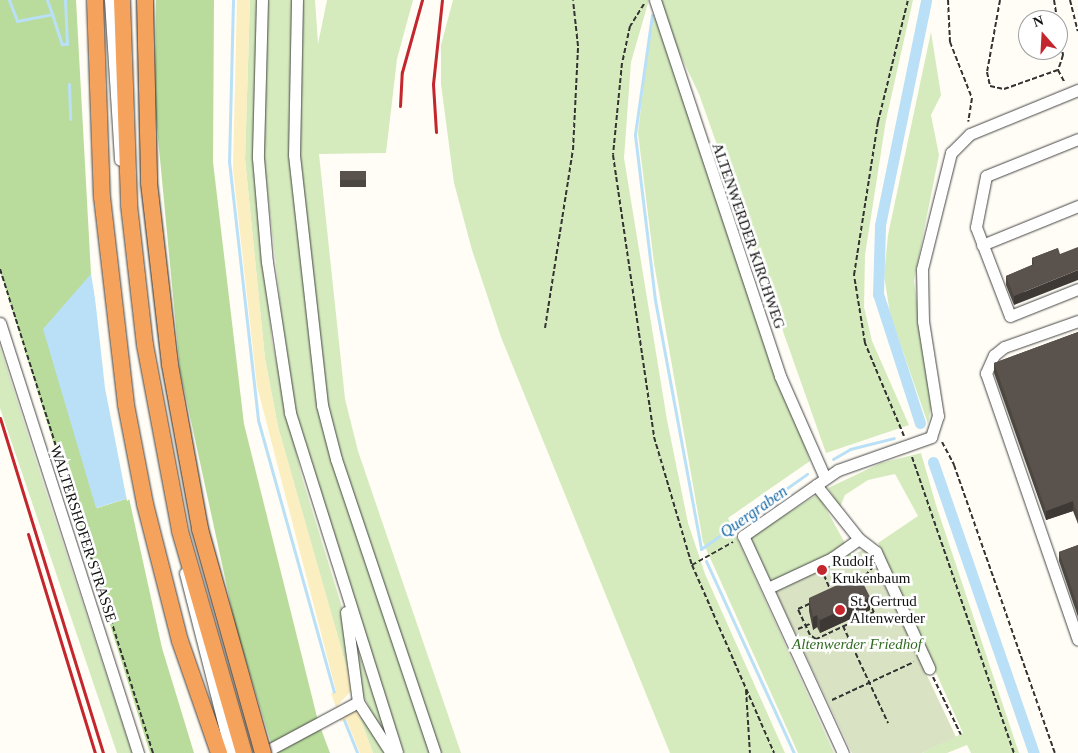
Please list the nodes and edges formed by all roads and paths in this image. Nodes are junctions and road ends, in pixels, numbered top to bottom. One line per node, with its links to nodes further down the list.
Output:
1 (95, 0): 54 (highway)
2 (110, 0): 55 (street)
3 (122, 0): 56 (highway)
4 (145, 0): 57 (highway, bridge)
5 (262, 0): 37 (street)
6 (297, 0): 60 (street)
7 (573, 0): 27 (path)
8 (647, 0): 35 (path)
9 (655, 0): 30 (street, ALTENWERDER KIRCHWEG)
10 (908, 0): 29 (path)
11 (948, 0): 19 (path)
12 (1000, 0): 16 (path)
13 (1054, 0): 16 (path)
14 (1070, 0): 15 (path)
15 (1078, 31)
16 (1058, 70): 17 (path)
17 (1065, 85)
18 (1078, 90): 19 (street)
19 (970, 134): 28 (street)
20 (1078, 139): 22 (street)
21 (1078, 206): 22 (street)
22 (982, 245): 24 (street)
23 (0, 269): 53 (path)
24 (1078, 290)
25 (1078, 320): 44 (street)
26 (0, 324): 52 (street, WALTERSHOFER STRASSE)
27 (545, 328)
28 (933, 433): 29 (street); 65 (path)
29 (908, 446): 30 (street); 64 (path)
30 (820, 482): 31 (street); 32 (street, ALTENWERDER KIRCHWEG)
31 (743, 536): 35 (path); 38 (street)
32 (859, 539): 34 (street); 45 (street, ALTENWERDER KIRCHWEG)
33 (875, 564): 36 (path)
34 (819, 565): 38 (street); 39 (path)
35 (692, 566): 47 (path)
36 (860, 581): 39 (path); 42 (path)
37 (342, 588): 48 (street); 59 (street)
38 (768, 588): 49 (street)
39 (832, 594): 41 (path)
40 (810, 624): 41 (path)
41 (806, 626): 42 (path); 43 (path)
42 (843, 626): 46 (path)
43 (798, 630)
44 (1078, 640)
45 (927, 662): 46 (path); 51 (path)
46 (869, 683): 49 (path); 50 (path)
47 (745, 688): 61 (path); 62 (path)
48 (358, 702): 57 (street); 58 (street)
49 (823, 704): 63 (street)
50 (888, 723)
51 (961, 735)
52 (138, 753)
53 (153, 753)
54 (219, 753)
55 (231, 753)
56 (244, 753)
57 (263, 753)
58 (390, 753)
59 (397, 753)
60 (435, 753)
61 (750, 753)
62 (774, 753)
63 (843, 753)
64 (1014, 753)
65 (1055, 753)

